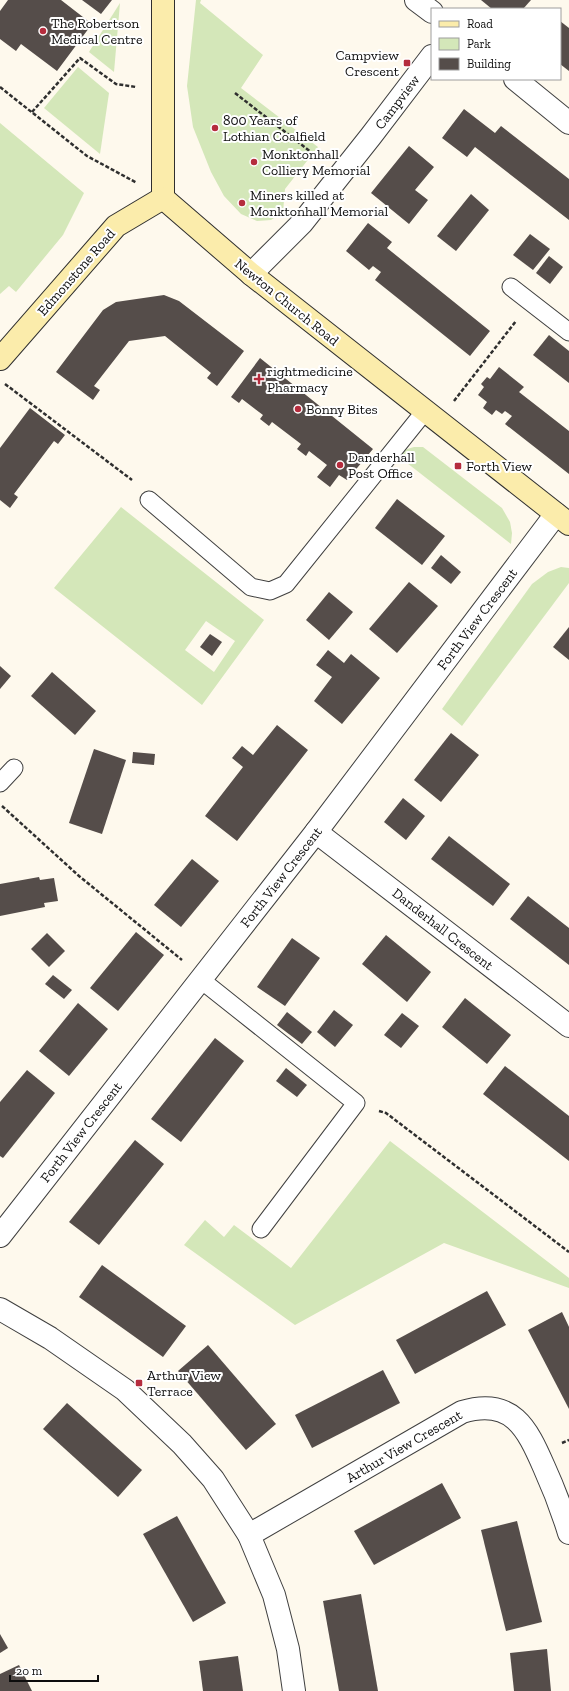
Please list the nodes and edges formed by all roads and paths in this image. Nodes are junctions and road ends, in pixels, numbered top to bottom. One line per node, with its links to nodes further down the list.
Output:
1 (163, 0): 7 (street)
2 (416, 0): 3 (street)
3 (431, 11)
4 (431, 57): 13 (street, Campview)
5 (516, 80): 10 (street)
6 (0, 87): 9 (path)
7 (163, 90): 9 (path); 12 (street)
8 (236, 93): 11 (path)
9 (32, 112): 12 (path)
10 (569, 122)
11 (316, 156)
12 (163, 198): 13 (street, Newton Church Road); 17 (street, Edmonstone Road)
13 (251, 274): 19 (street, Newton Church Road)
14 (511, 287): 15 (lane)
15 (531, 302): 16 (lane); 19 (path)
16 (569, 332)
17 (0, 359)
18 (0, 380): 20 (path)
19 (431, 417): 21 (lane); 22 (street, Newton Church Road)
20 (132, 480)
21 (149, 500)
22 (563, 519): 26 (street, Forth View Crescent)
23 (14, 768): 24 (lane)
24 (0, 783)
25 (0, 805): 27 (path)
26 (316, 832): 27 (street, Forth View Crescent); 28 (street, Danderhall Crescent)
27 (200, 979): 29 (lane); 31 (street, Forth View Crescent)
28 (568, 1022)
29 (356, 1103): 30 (lane); 32 (path)
30 (261, 1229)
31 (0, 1236)
32 (569, 1252)
33 (0, 1309): 35 (street)
34 (569, 1533): 35 (street, Arthur View Crescent)
35 (249, 1535): 36 (street)
36 (294, 1691)

